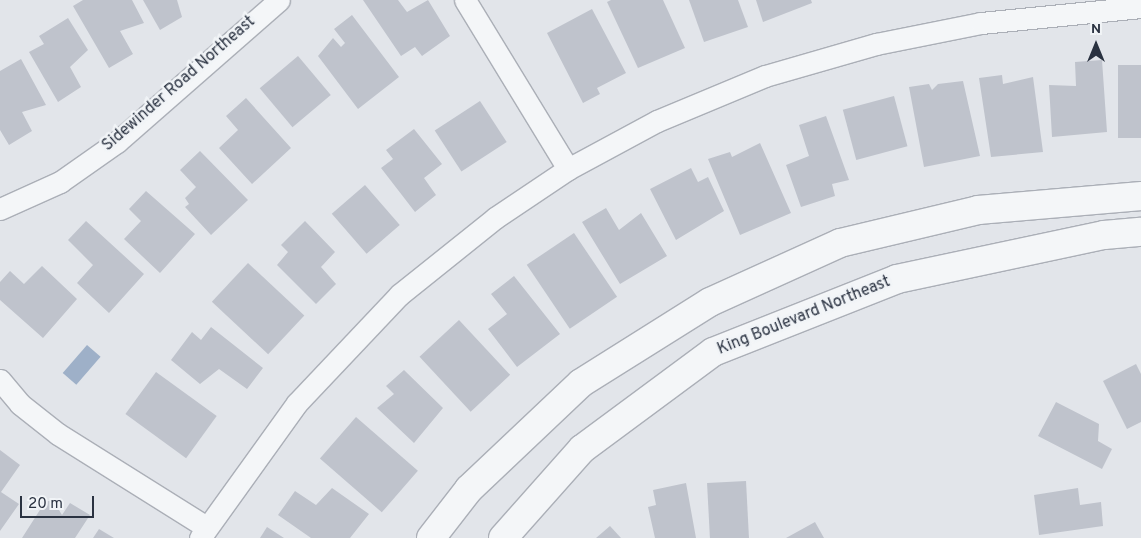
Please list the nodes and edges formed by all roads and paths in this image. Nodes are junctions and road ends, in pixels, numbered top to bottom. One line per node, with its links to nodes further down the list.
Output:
1 (279, 0): 6 (street, Sidewinder Road Northeast)
2 (465, 0): 4 (street)
3 (1141, 8): 4 (street)
4 (568, 169): 9 (street)
5 (1141, 196): 10 (street)
6 (0, 208)
7 (1141, 232): 11 (street, King Boulevard Northeast)
8 (0, 380): 9 (street)
9 (203, 533)
10 (431, 538)
11 (503, 538)

